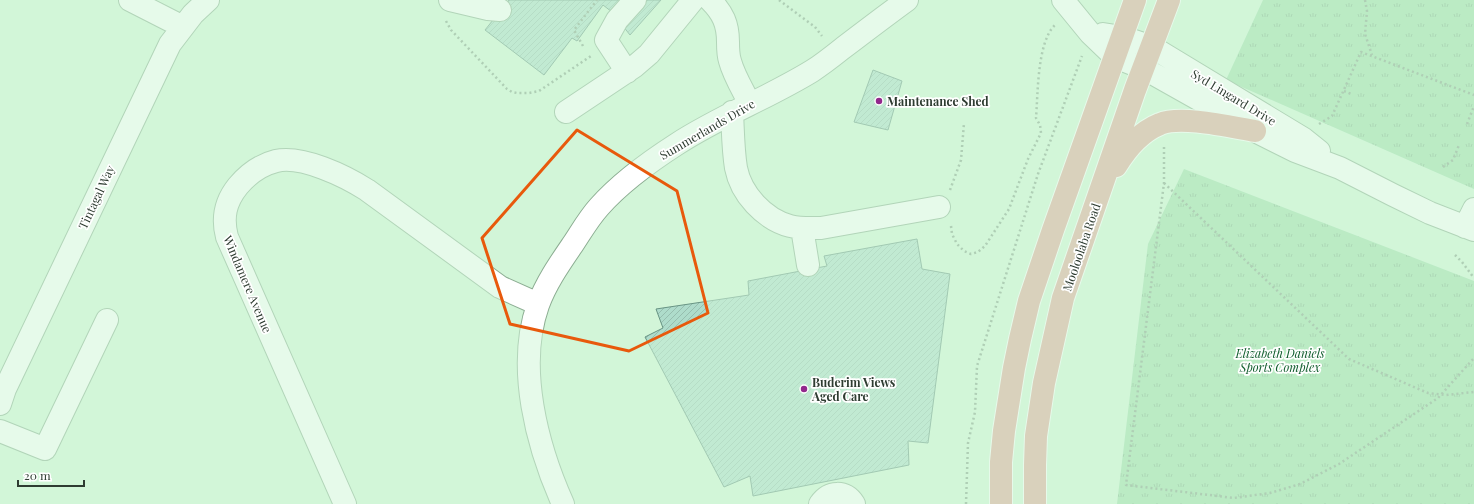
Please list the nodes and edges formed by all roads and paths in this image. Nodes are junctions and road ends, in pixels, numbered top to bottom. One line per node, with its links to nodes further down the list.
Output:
1 (130, 0): 16 (street)
2 (208, 0): 16 (street, Tintagal Way)
3 (450, 0): 14 (street); 19 (path)
4 (597, 0): 21 (path)
5 (635, 0): 19 (street)
6 (692, 0): 27 (street)
7 (710, 0): 32 (street)
8 (779, 0): 22 (path)
9 (907, 0): 22 (street, Summerlands Drive)
10 (1063, 0): 17 (street)
11 (1135, 0): 18 (main road)
12 (1169, 0): 20 (main road, Mooloolaba Road)
13 (1365, 0): 24 (path)
14 (500, 10)
15 (1055, 25): 44 (path)
16 (183, 27): 55 (street, Tintagal Way)
17 (1090, 33): 18 (street, Syd Lingard Drive); 25 (street)
18 (1122, 37): 20 (street, Syd Lingard Drive); 25 (main road)
19 (598, 40): 27 (street)
20 (1152, 47): 26 (main road, Mooloolaba Road); 41 (street, Syd Lingard Drive)
21 (586, 50)
22 (836, 54): 32 (street, Summerlands Drive)
23 (1082, 54): 61 (path)
24 (1372, 56): 28 (path); 30 (path)
25 (1115, 58): 26 (street, Syd Lingard Drive); 62 (main road)
26 (1143, 68): 37 (street, Syd Lingard Drive); 43 (main road, Mooloolaba Road)
27 (627, 72): 33 (street)
28 (1343, 91): 29 (path); 35 (path)
29 (1350, 94)
30 (1474, 95)
31 (1474, 106): 36 (path)
32 (741, 108): 46 (street); 50 (street, Summerlands Drive)
33 (566, 112)
34 (964, 123): 44 (path)
35 (1318, 124)
36 (1467, 124)
37 (1255, 131): 41 (street, Syd Lingard Drive); 43 (main road)
38 (1163, 141): 42 (path)
39 (1459, 145): 40 (path)
40 (1443, 167)
41 (1340, 168): 45 (street, Syd Lingard Drive)
42 (1164, 183): 54 (path); 54 (path)
43 (1096, 203): 63 (main road, Mooloolaba Road)
44 (946, 207): 46 (street)
45 (1471, 222)
46 (802, 228): 48 (street)
47 (1454, 255): 49 (path)
48 (808, 265)
49 (1474, 278)
50 (538, 304): 57 (street, Windamere Avenue); 58 (street, Summerlands Drive)
51 (107, 320): 56 (street)
52 (1474, 358): 54 (path)
53 (1474, 392): 54 (path)
54 (1441, 395)
55 (0, 404)
56 (0, 431)
57 (345, 504)
58 (563, 504)
59 (820, 504): 60 (street)
60 (854, 504)
61 (966, 504)
62 (1001, 504)
63 (1035, 504)

